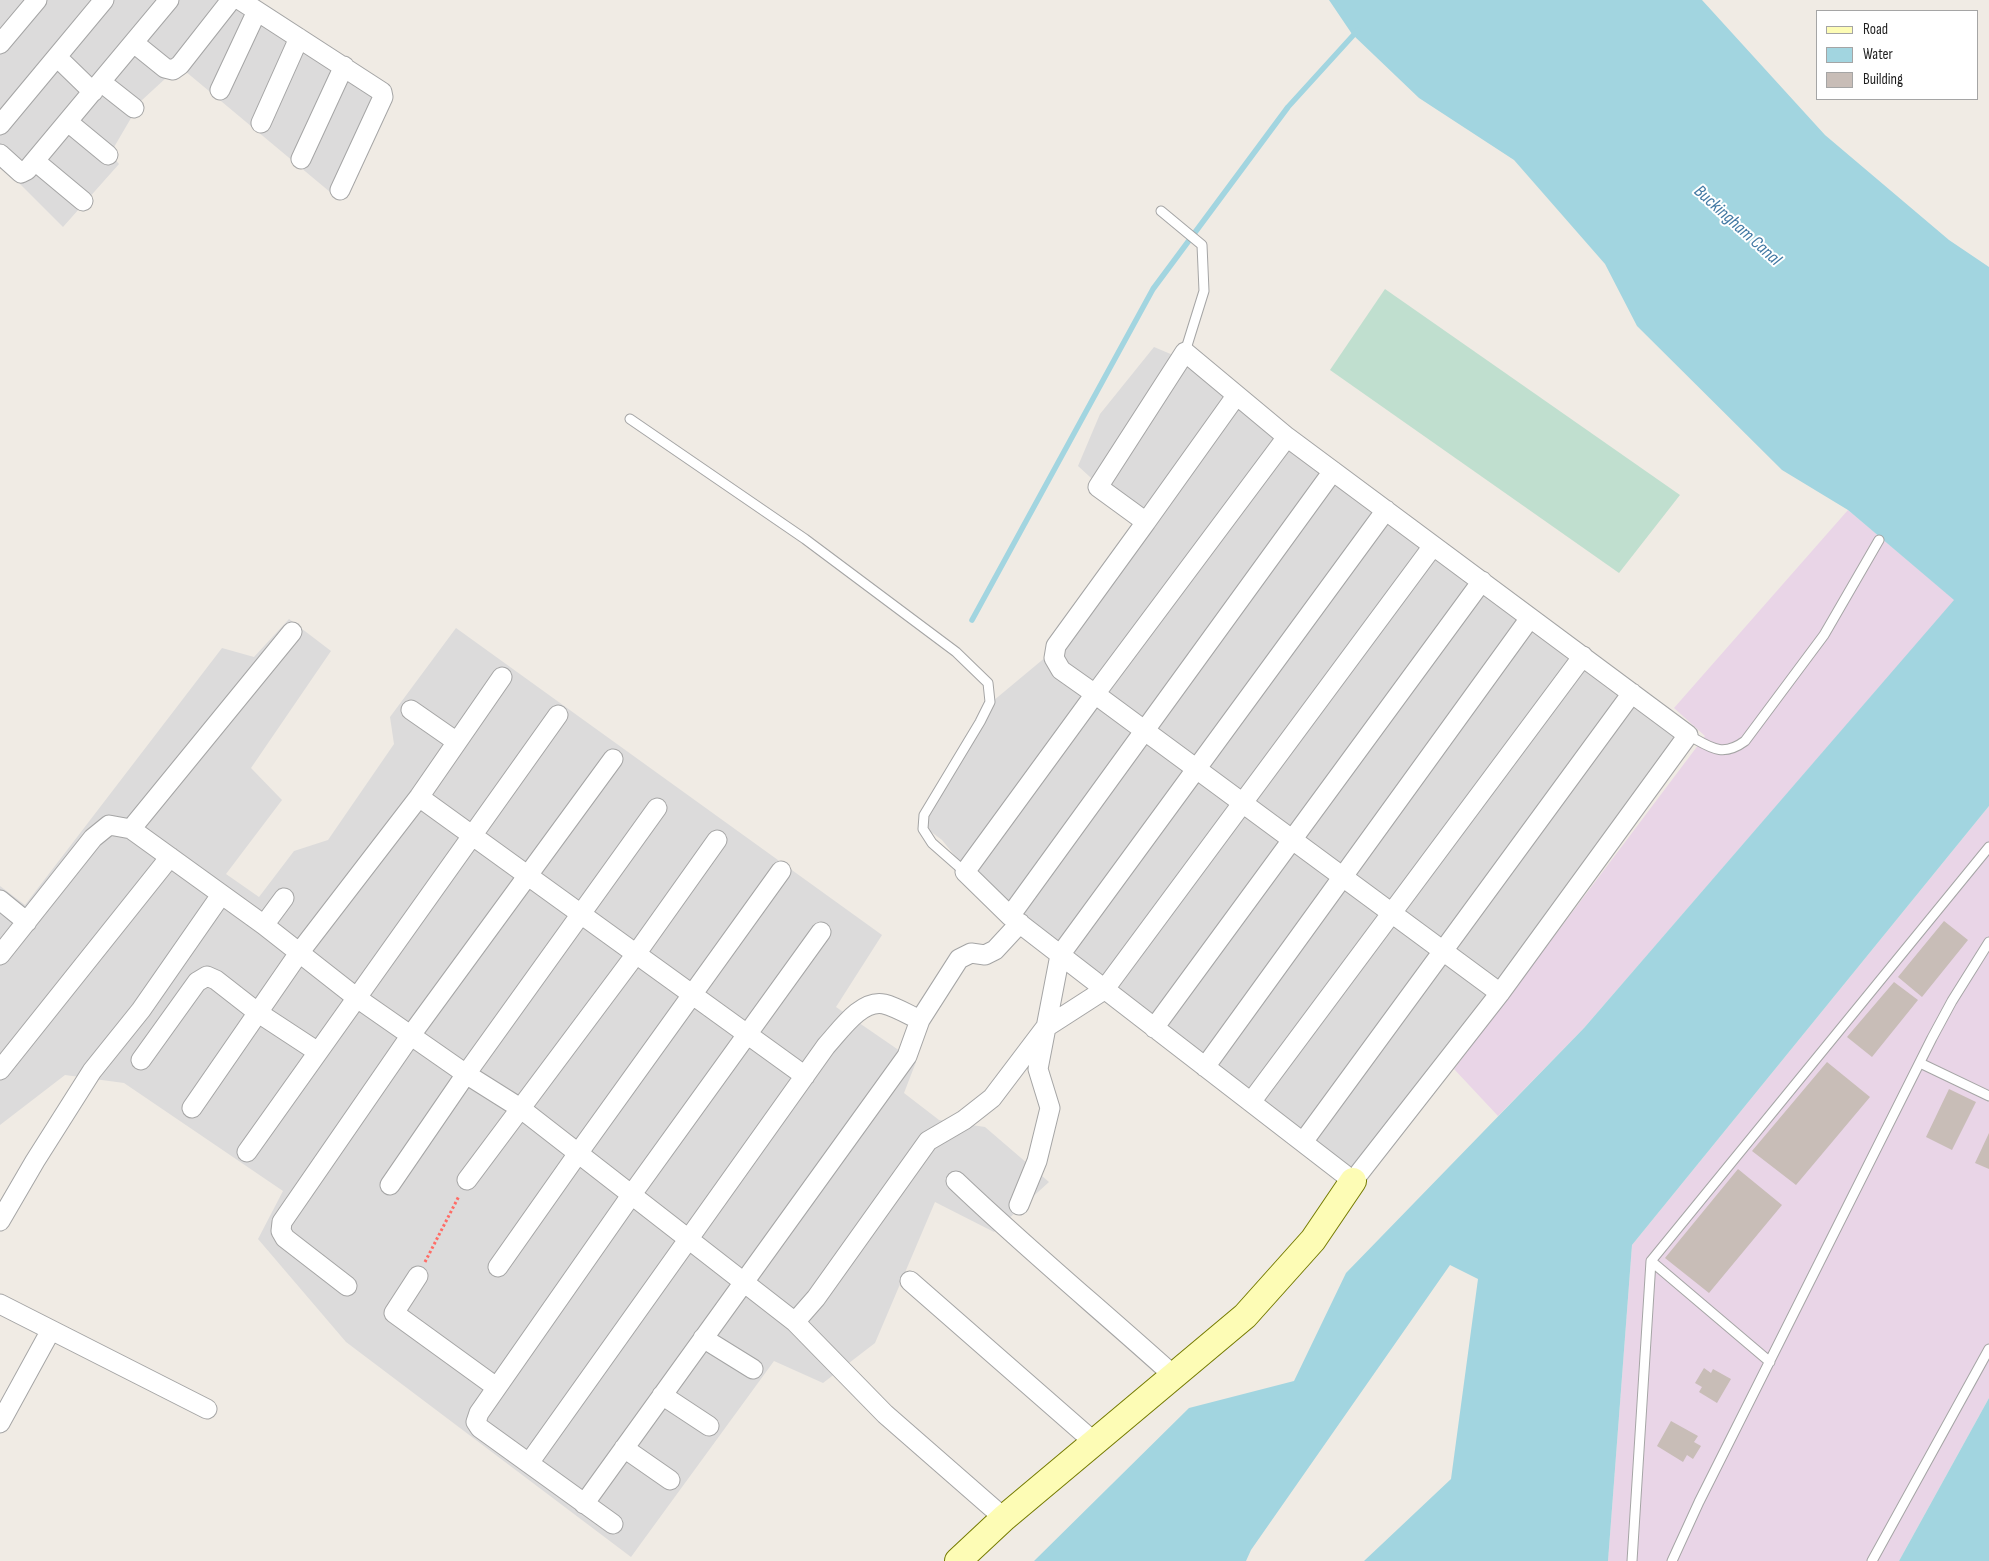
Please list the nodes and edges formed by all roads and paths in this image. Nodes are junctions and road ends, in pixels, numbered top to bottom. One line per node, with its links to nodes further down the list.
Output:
1 (37, 0): 9 (street)
2 (104, 0): 10 (street)
3 (169, 0): 8 (street)
4 (231, 0): 8 (street)
5 (240, 0): 6 (street)
6 (257, 11): 7 (street); 13 (street)
7 (299, 38): 11 (street); 16 (street)
8 (134, 43): 12 (street)
9 (0, 44)
10 (56, 57): 12 (street); 17 (street)
11 (344, 66): 20 (street); 23 (street)
12 (97, 87): 14 (street); 15 (street)
13 (220, 90)
14 (134, 108)
15 (68, 122): 19 (street); 21 (street)
16 (261, 123)
17 (0, 125)
18 (0, 154): 22 (street)
19 (108, 155)
20 (301, 159)
21 (36, 161): 22 (street); 24 (street)
22 (8, 170)
23 (340, 190)
24 (83, 201)
25 (1161, 210): 26 (lane)
26 (1185, 352): 27 (street); 32 (street)
27 (1236, 396): 29 (street); 32 (street)
28 (630, 419): 59 (lane)
29 (1287, 438): 30 (street); 41 (street)
30 (1333, 471): 31 (street); 44 (street)
31 (1386, 510): 34 (street); 48 (street)
32 (1146, 522): 41 (street)
33 (1879, 540): 45 (lane)
34 (1433, 546): 35 (street); 50 (street)
35 (1482, 582): 36 (street); 55 (street)
36 (1530, 618): 38 (street); 61 (street)
37 (292, 632): 52 (street)
38 (1583, 656): 40 (street); 66 (street)
39 (502, 677): 46 (street)
40 (1632, 693): 45 (street); 72 (street)
41 (1095, 694): 44 (street); 59 (street)
42 (412, 710): 46 (street)
43 (558, 715): 53 (street)
44 (1144, 731): 48 (street); 67 (street)
45 (1688, 735): 78 (street)
46 (457, 742): 49 (street)
47 (613, 759): 60 (street)
48 (1196, 769): 50 (street); 75 (street)
49 (418, 797): 53 (street); 73 (street)
50 (1241, 803): 55 (street); 77 (street)
51 (657, 808): 65 (street)
52 (131, 829): 57 (street); 68 (street)
53 (472, 836): 60 (street); 80 (street)
54 (717, 840): 74 (street)
55 (1292, 840): 61 (street); 86 (street)
56 (1989, 847): 111 (lane)
57 (170, 857): 62 (street); 93 (street)
58 (781, 871): 79 (street)
59 (965, 872): 67 (street)
60 (527, 875): 65 (street); 88 (street)
61 (1343, 877): 66 (street); 92 (street)
62 (221, 895): 69 (street); 81 (street)
63 (284, 898): 69 (street)
64 (0, 900): 68 (street)
65 (580, 914): 74 (street); 94 (street)
66 (1393, 914): 72 (street); 97 (street)
67 (1015, 920): 75 (street); 83 (street)
68 (27, 922): 76 (street)
69 (264, 925): 73 (street)
70 (821, 932): 87 (street)
71 (1989, 942): 91 (lane)
72 (1442, 950): 78 (street); 100 (street)
73 (299, 953): 80 (street); 82 (street)
74 (636, 954): 79 (street); 99 (street)
75 (1060, 955): 77 (street); 85 (street)
76 (0, 956)
77 (1104, 990): 85 (street); 86 (street)
78 (1500, 993): 105 (street)
79 (692, 995): 87 (street); 102 (street)
80 (357, 998): 88 (street); 89 (street)
81 (141, 1010): 84 (street); 109 (street)
82 (257, 1012): 84 (street); 89 (street); 98 (street)
83 (920, 1020): 95 (street); 114 (street)
84 (166, 1026): 90 (street)
85 (1045, 1028): 108 (street); 118 (street)
86 (1154, 1028): 92 (street)
87 (747, 1035): 95 (street); 107 (street)
88 (411, 1036): 94 (street); 116 (street)
89 (318, 1052): 101 (street)
90 (141, 1060)
91 (1920, 1063): 96 (lane); 122 (lane)
92 (1205, 1067): 97 (street)
93 (0, 1070)
94 (466, 1074): 99 (street); 106 (street)
95 (805, 1076): 110 (street)
96 (1989, 1096)
97 (1251, 1102): 100 (street)
98 (192, 1108)
99 (520, 1108): 102 (street); 103 (street)
100 (1303, 1142): 105 (street)
101 (247, 1152)
102 (579, 1152): 107 (street); 112 (street)
103 (467, 1180): 113 (path)
104 (956, 1181): 124 (street)
105 (1353, 1181): 124 (street)
106 (390, 1185)
107 (632, 1194): 110 (street); 125 (street)
108 (1020, 1206)
109 (0, 1221)
110 (688, 1238): 114 (street); 132 (street)
111 (1651, 1261): 122 (lane); 138 (lane)
112 (498, 1267)
113 (418, 1276): 125 (street)
114 (744, 1281): 118 (street); 120 (street)
115 (910, 1282): 130 (street)
116 (346, 1286)
117 (0, 1304): 119 (street)
118 (796, 1322): 135 (street)
119 (51, 1330): 127 (street); 128 (street)
120 (703, 1338): 123 (street); 126 (street)
121 (1989, 1349): 140 (lane)
122 (1770, 1362): 139 (lane)
123 (753, 1369)
124 (1173, 1375): 130 (street)
125 (496, 1387): 132 (street)
126 (662, 1395): 129 (street); 131 (street)
127 (207, 1409)
128 (0, 1423)
129 (709, 1426)
130 (1094, 1442): 135 (street)
131 (624, 1448): 133 (street); 134 (street)
132 (528, 1463): 134 (street)
133 (670, 1480)
134 (584, 1504): 136 (street)
135 (1004, 1518): 137 (street)
136 (613, 1524)
137 (958, 1561)
138 (1632, 1561)
139 (1672, 1561)
140 (1872, 1561)

